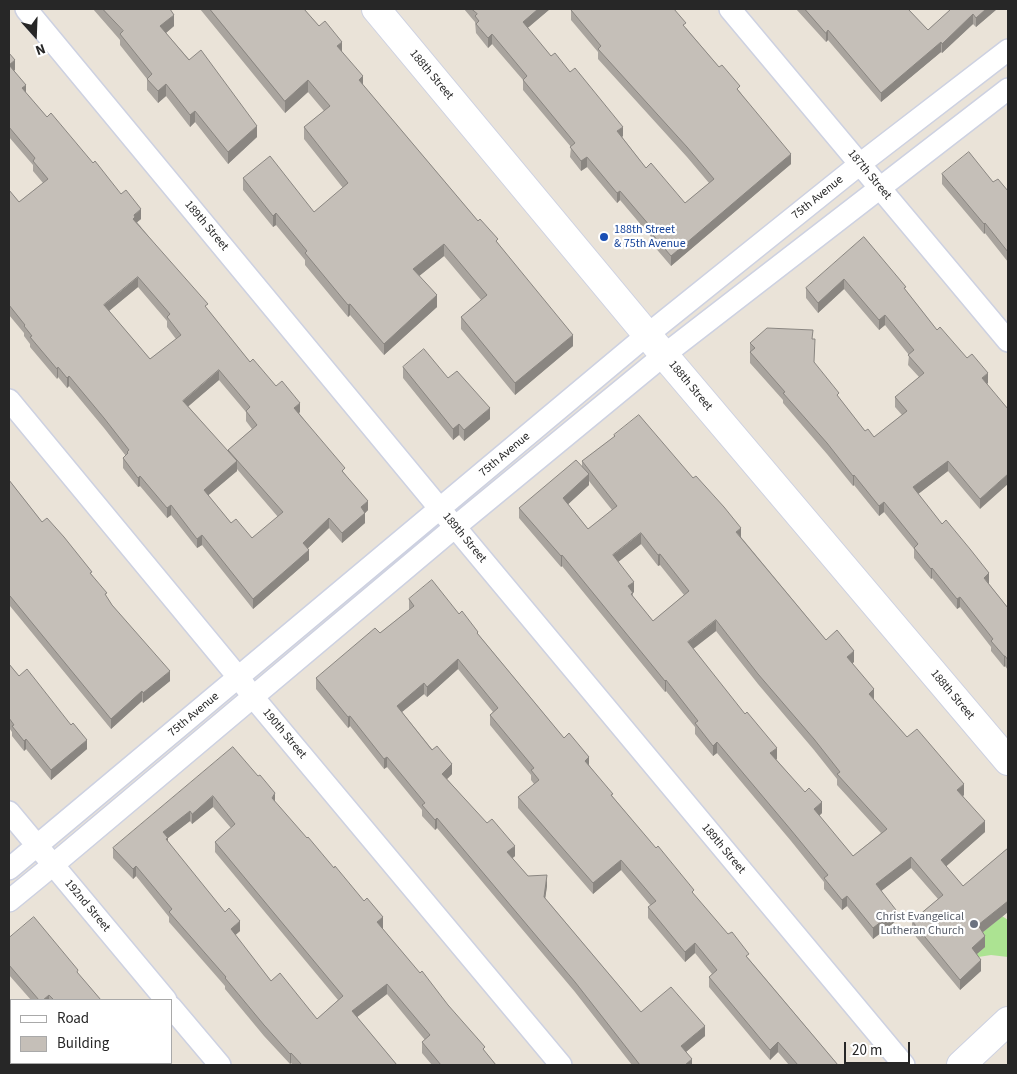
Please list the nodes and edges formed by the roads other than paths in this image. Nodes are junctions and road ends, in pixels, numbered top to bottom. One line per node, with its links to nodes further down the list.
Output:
1 (26, 9): 11 (street, 189th Street)
2 (376, 9): 9 (street, 188th Street)
3 (730, 9): 6 (street, 187th Street)
4 (1008, 50): 6 (street, 75th Avenue)
5 (1008, 89): 7 (street, 75th Avenue)
6 (860, 164): 7 (street, 187th Street); 9 (street, 75th Avenue)
7 (880, 188): 8 (street, 187th Street); 9 (street, 75th Avenue)
8 (1008, 341)
9 (655, 345): 11 (street, 75th Avenue); 12 (street, 75th Avenue); 15 (street, 188th Street)
10 (9, 400): 13 (street, 190th Street)
11 (440, 509): 12 (street, 189th Street); 13 (street, 75th Avenue)
12 (455, 527): 14 (street, 75th Avenue); 26 (street, 189th Street)
13 (239, 678): 14 (street, 190th Street); 17 (street, 75th Avenue)
14 (253, 697): 18 (street, 75th Avenue); 25 (street, 190th Street)
15 (1008, 761)
16 (9, 812): 17 (street, 192nd Street)
17 (37, 846): 18 (street, 192nd Street); 19 (street, 75th Avenue)
18 (53, 866): 20 (street, 75th Avenue); 21 (street, 192nd Street)
19 (9, 870)
20 (9, 901)
21 (165, 999)
22 (172, 1008): 24 (street)
23 (1008, 1022): 27 (street)
24 (220, 1065)
25 (561, 1065)
26 (904, 1065)
27 (961, 1065)

